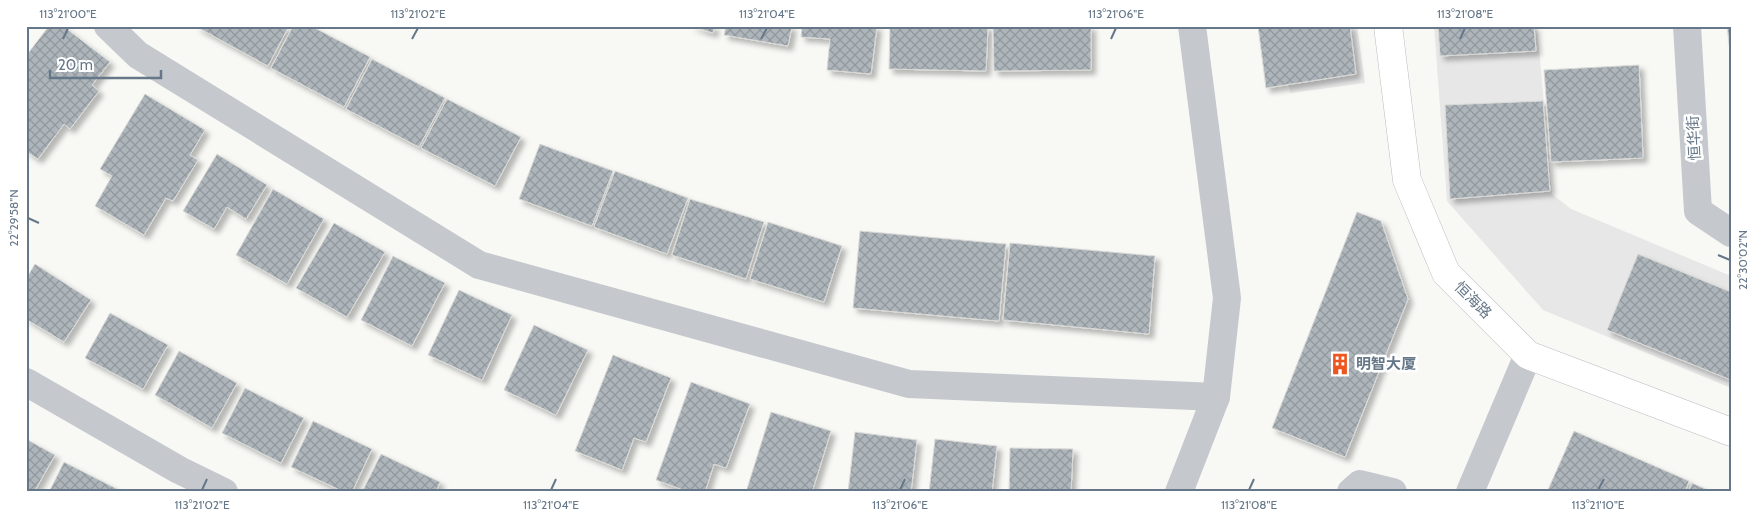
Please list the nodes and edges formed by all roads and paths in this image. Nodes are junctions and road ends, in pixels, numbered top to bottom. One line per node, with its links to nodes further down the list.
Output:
1 (108, 26): 8 (street)
2 (1192, 26): 8 (street)
3 (1388, 26): 6 (street, 恒海路)
4 (1687, 26): 5 (street, 恒华街)
5 (1731, 233)
6 (1528, 355): 9 (street, 恒海路); 14 (street)
7 (26, 382): 10 (street)
8 (1216, 397): 11 (street)
9 (1731, 432)
10 (224, 492)
11 (1179, 492)
12 (1350, 492): 13 (street)
13 (1392, 492)
14 (1470, 492)

